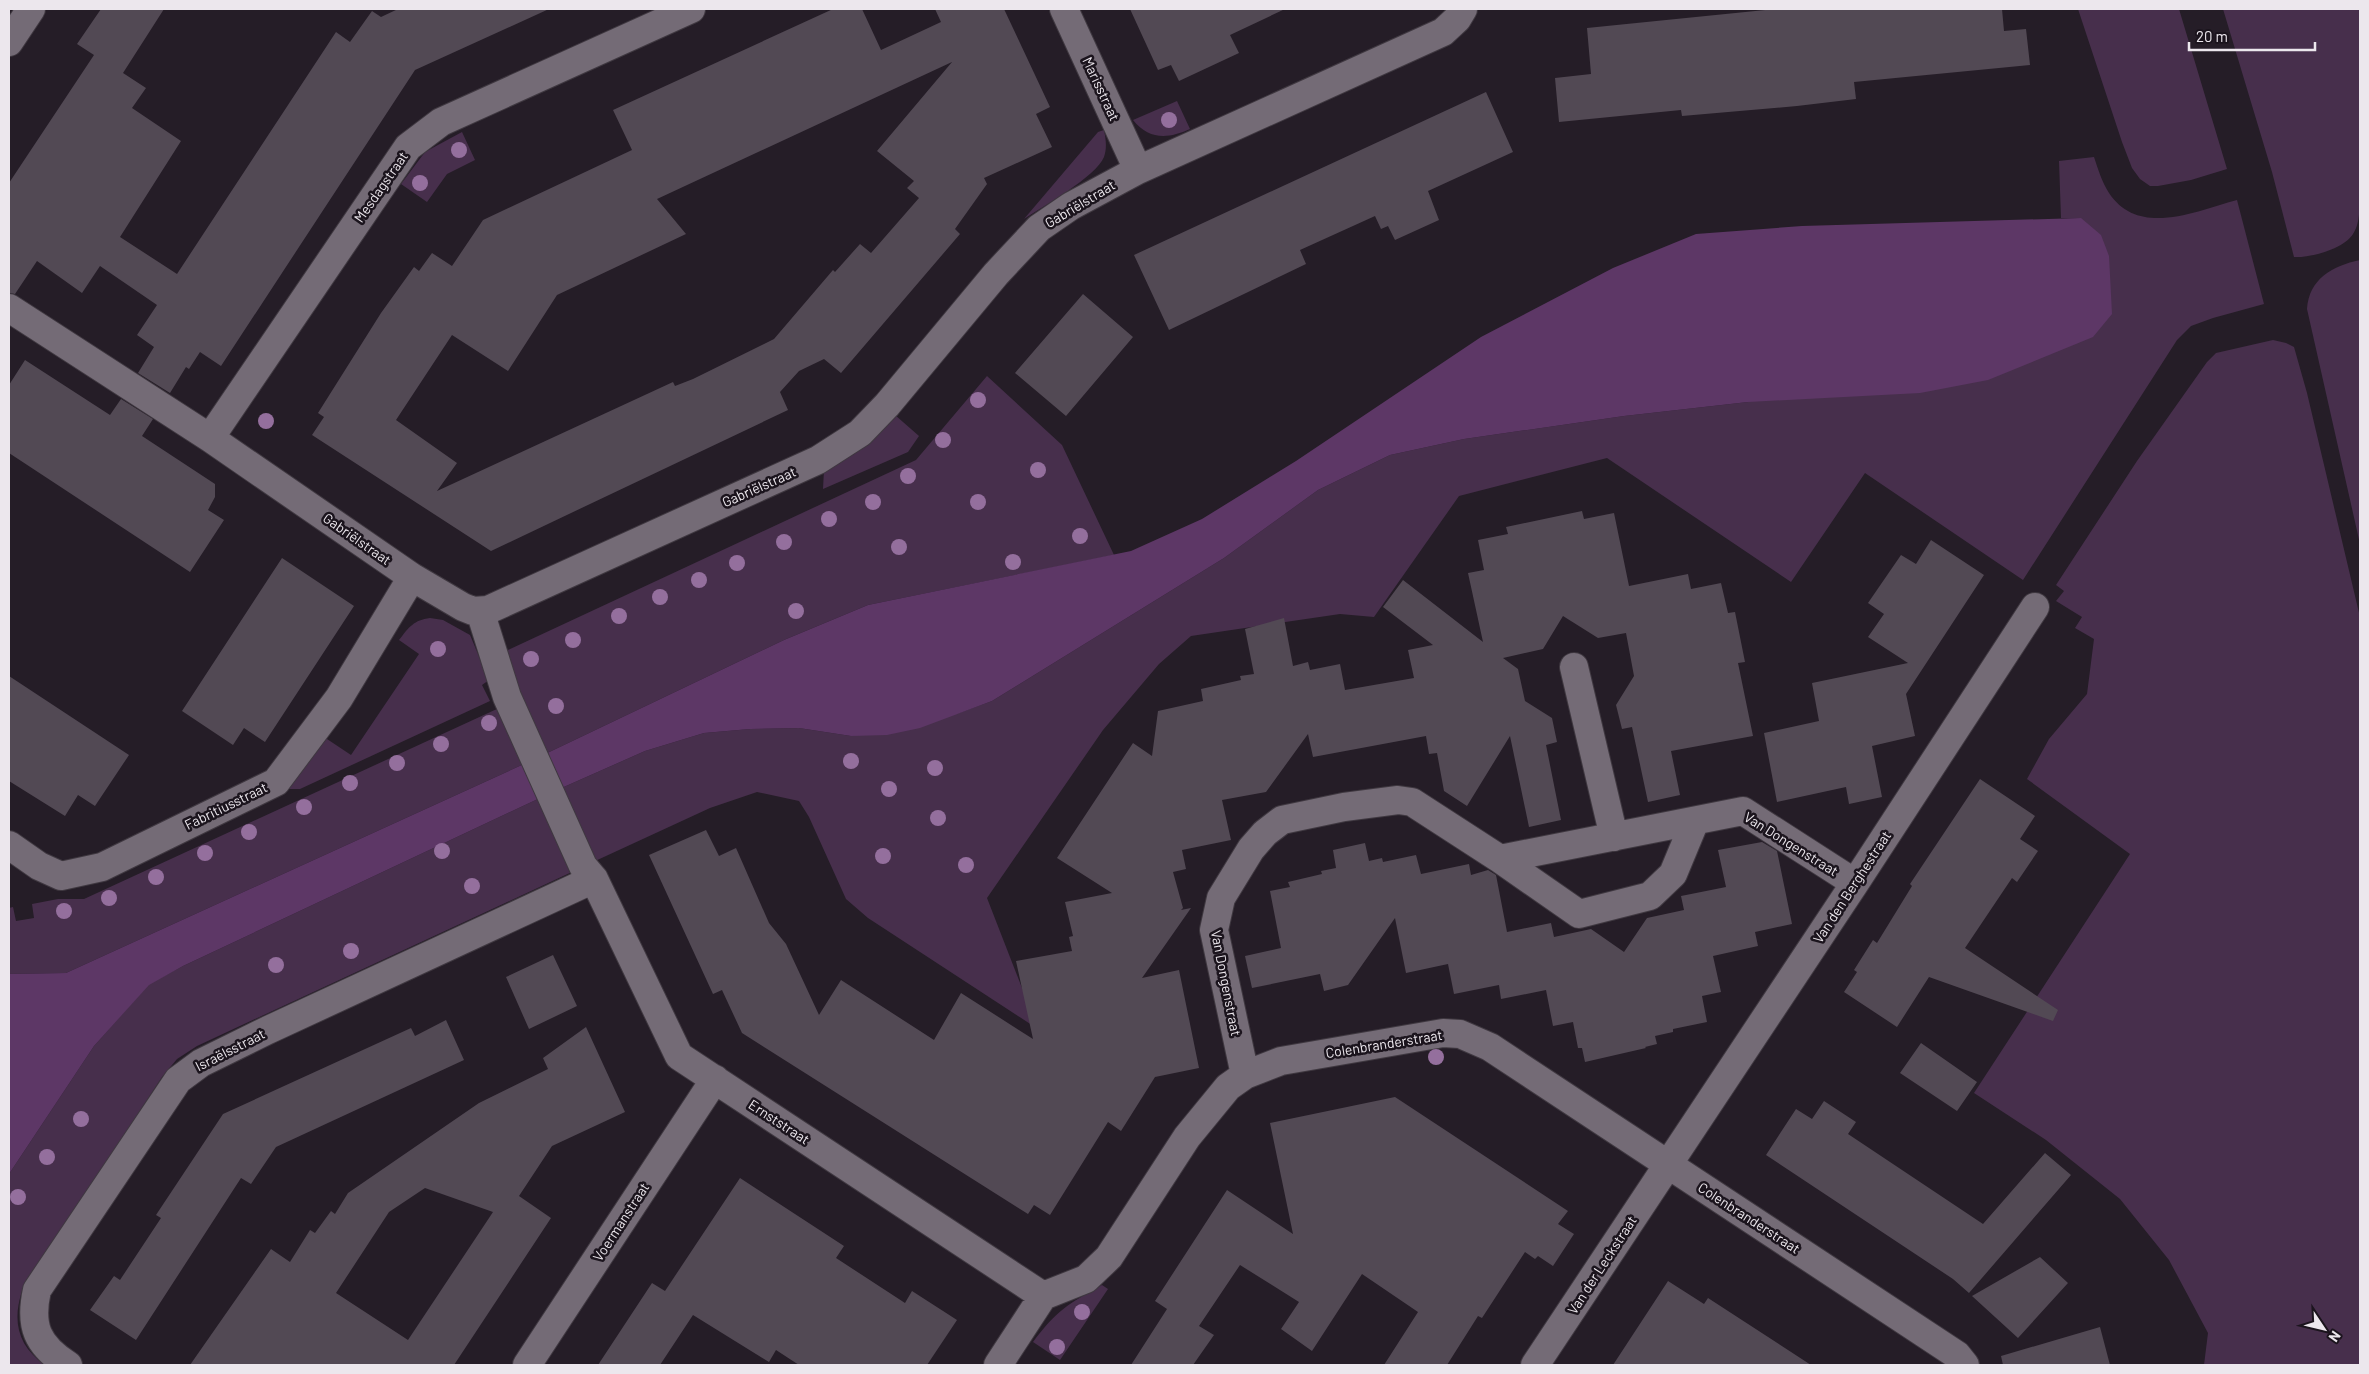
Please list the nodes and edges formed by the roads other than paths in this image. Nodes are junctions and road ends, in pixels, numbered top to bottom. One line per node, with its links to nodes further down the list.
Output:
1 (31, 9): 5 (street)
2 (691, 9): 8 (street, Mesdagstraat)
3 (1064, 9): 6 (street, Marisstraat)
4 (1463, 9): 6 (street, Gabriëlstraat)
5 (9, 42)
6 (1138, 170): 11 (street, Gabriëlstraat)
7 (9, 308): 8 (street, Gabriëlstraat)
8 (210, 438): 9 (street, Gabriëlstraat)
9 (412, 577): 11 (street, Gabriëlstraat); 15 (street, Fabritiusstraat)
10 (2035, 607): 18 (street, Van den Berghestraat)
11 (480, 611): 17 (street, Ernststraat)
12 (1574, 667): 14 (street)
13 (1695, 821): 14 (street, Van Dongenstraat); 16 (street, Van Dongenstraat); 18 (street, Van Dongenstraat)
14 (1614, 837): 16 (street, Van Dongenstraat)
15 (9, 845)
16 (1500, 859): 19 (street, Van Dongenstraat)
17 (594, 879): 20 (street, Ernststraat); 24 (street, Israëlsstraat)
18 (1855, 884): 21 (street, Van den Berghestraat)
19 (1245, 1075): 21 (street, Colenbranderstraat); 22 (street, Colenbranderstraat)
20 (715, 1079): 22 (street, Ernststraat); 25 (street, Voermanstraat)
21 (1668, 1164): 23 (street, Van der Leckstraat); 27 (street, Colenbranderstraat)
22 (1043, 1296): 26 (street)
23 (1539, 1364)
24 (68, 1365)
25 (527, 1365)
26 (998, 1365)
27 (1965, 1365)

